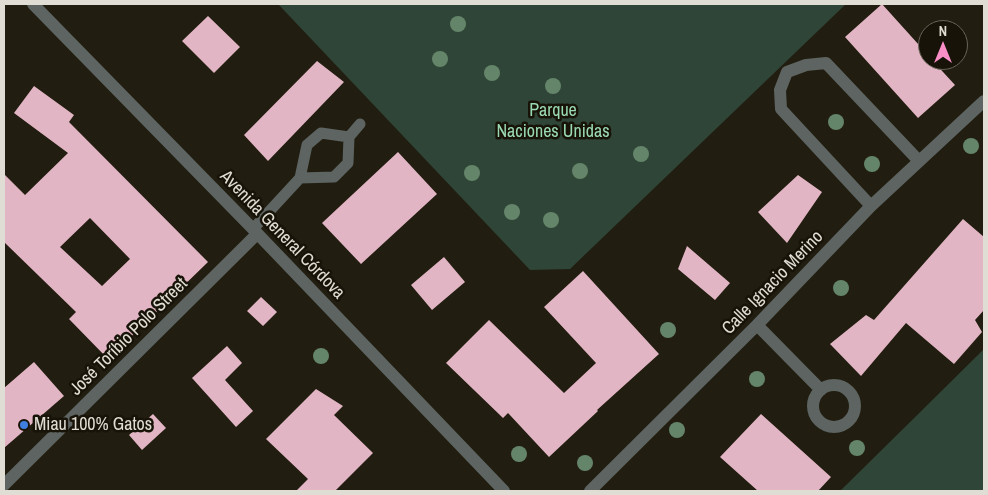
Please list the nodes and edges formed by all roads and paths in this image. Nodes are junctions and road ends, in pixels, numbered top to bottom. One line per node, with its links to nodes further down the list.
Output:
1 (33, 4): 8 (street, Avenida General Córdova)
2 (984, 101): 5 (street, Calle Ignacio Merino)
3 (360, 124): 4 (lane)
4 (349, 137): 6 (lane); 6 (lane)
5 (919, 162): 7 (street, Calle Ignacio Merino); 7 (street)
6 (300, 178): 8 (lane)
7 (871, 206): 9 (street, Calle Ignacio Merino)
8 (255, 232): 11 (street, José Toríbio Polo Street); 12 (street, Avenida General Córdova)
9 (757, 325): 10 (street); 13 (street, Calle Ignacio Merino)
10 (821, 390)
11 (4, 485)
12 (504, 491)
13 (590, 491)

